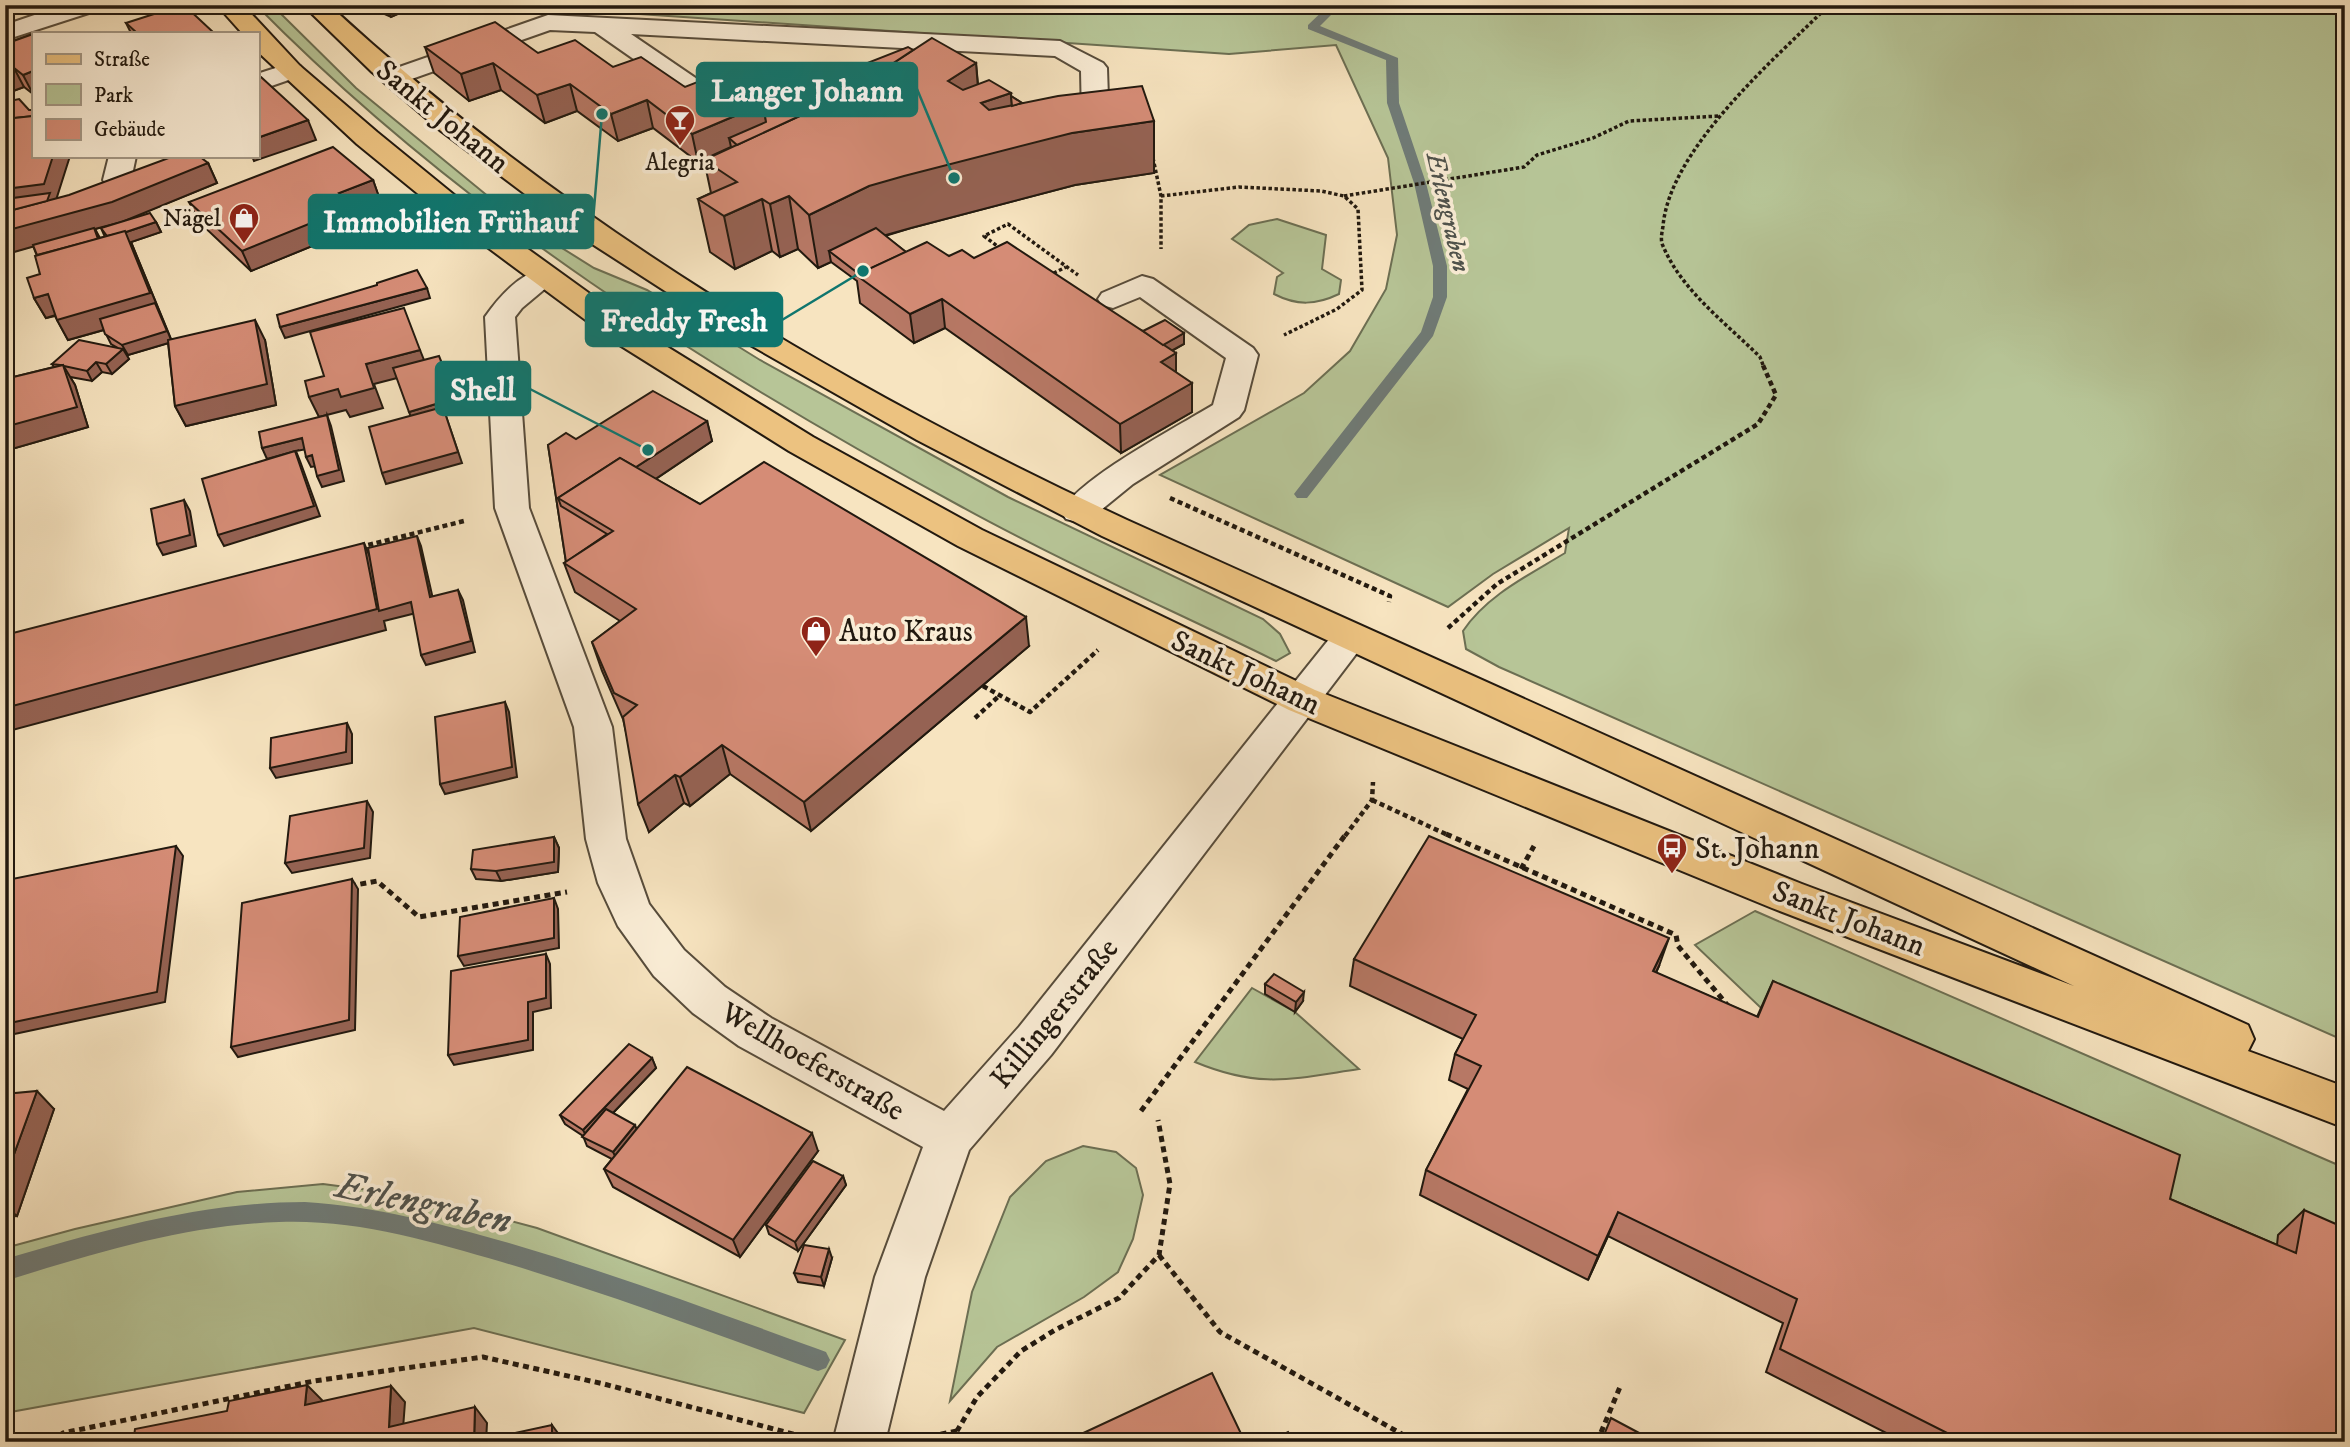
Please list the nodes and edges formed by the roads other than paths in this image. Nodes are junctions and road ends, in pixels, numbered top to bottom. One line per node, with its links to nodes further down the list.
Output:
1 (89, 5): 6 (street)
2 (229, 5): 5 (main road, Sankt Johann)
3 (315, 5): 9 (main road, Sankt Johann)
4 (600, 24): 9 (street); 11 (street); 12 (street)
5 (254, 32)
6 (5, 33)
7 (259, 37): 8 (main road, Sankt Johann)
8 (291, 71): 10 (street); 13 (main road, Sankt Johann)
9 (394, 78): 15 (main road, Sankt Johann)
10 (259, 82)
11 (710, 100)
12 (1054, 118)
13 (544, 277): 17 (main road, Sankt Johann); 20 (street, Wellhoeferstraße)
14 (1113, 299): 15 (street)
15 (1078, 511): 16 (main road, Sankt Johann)
16 (1351, 637): 17 (street, Killingerstraße); 18 (main road, Sankt Johann)
17 (1303, 700): 19 (main road, Sankt Johann); 20 (street, Killingerstraße)
18 (2345, 1092)
19 (2345, 1108)
20 (950, 1138): 21 (street, Killingerstraße)
21 (837, 1441)

